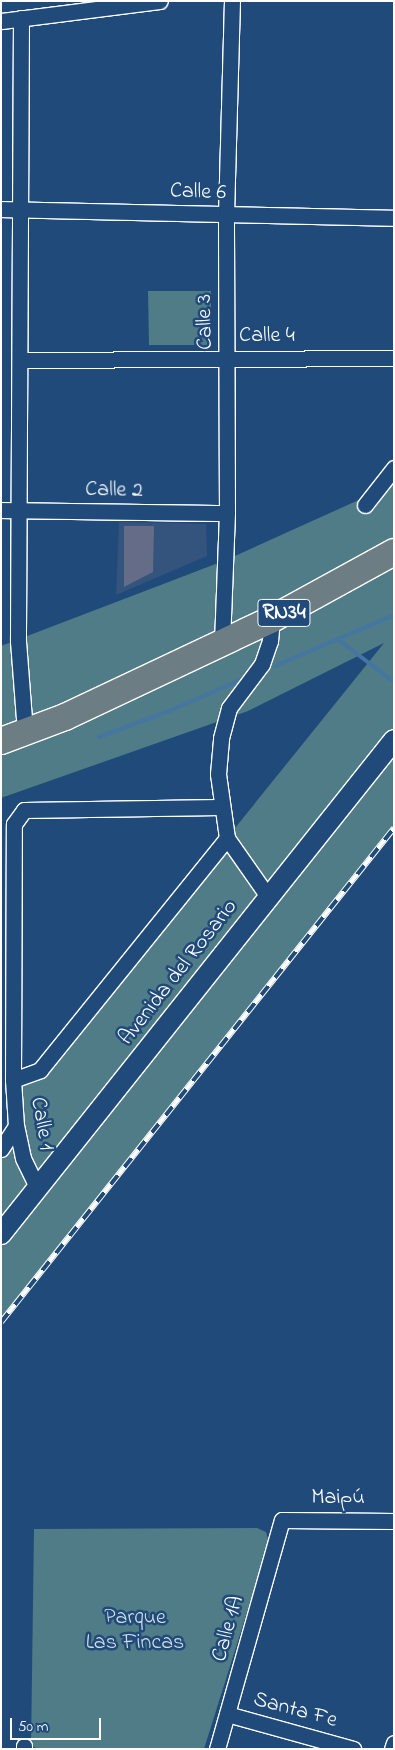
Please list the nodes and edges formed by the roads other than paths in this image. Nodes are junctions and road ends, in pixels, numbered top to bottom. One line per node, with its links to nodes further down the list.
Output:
1 (160, 1): 3 (street)
2 (232, 1): 7 (street, Calle 3)
3 (21, 18): 4 (street); 6 (street)
4 (1, 21)
5 (1, 209): 6 (street, Calle 6)
6 (20, 209): 7 (street, Calle 6); 11 (street)
7 (226, 215): 8 (street, Calle 6); 10 (street, Calle 3)
8 (394, 218)
9 (394, 358): 10 (street, Calle 4)
10 (227, 359): 11 (street, Calle 4); 16 (street, Calle 3)
11 (20, 360): 15 (street)
12 (394, 468): 13 (street)
13 (365, 505)
14 (1, 510): 15 (street, Calle 2)
15 (19, 511): 16 (street, Calle 2); 21 (street)
16 (227, 513): 19 (street, Calle 3)
17 (394, 552): 18 (highway, RN34)
18 (272, 619): 19 (highway, RN34); 24 (street)
19 (222, 643): 20 (highway, RN34)
20 (170, 668): 21 (highway, RN34); 23 (highway, RN34)
21 (12, 723)
22 (394, 740): 26 (main road, Avenida del Rosario)
23 (1, 741)
24 (220, 807): 25 (street); 27 (street, Calle 1)
25 (227, 838): 26 (street); 28 (street)
26 (269, 898): 31 (main road, Avenida del Rosario)
27 (7, 944): 28 (street, Calle 1)
28 (13, 1080): 29 (street, Calle 1)
29 (16, 1126): 30 (street); 31 (street, Calle 1)
30 (1, 1149)
31 (38, 1189): 32 (main road, Avenida del Rosario)
32 (1, 1234)
33 (282, 1520): 34 (street, Maipú); 35 (street, Calle 1A)
34 (394, 1521)
35 (227, 1714): 37 (street, Calle 1A); 38 (street, Santa Fe)
36 (394, 1744): 39 (street)
37 (217, 1749)
38 (353, 1749)
39 (392, 1749)

